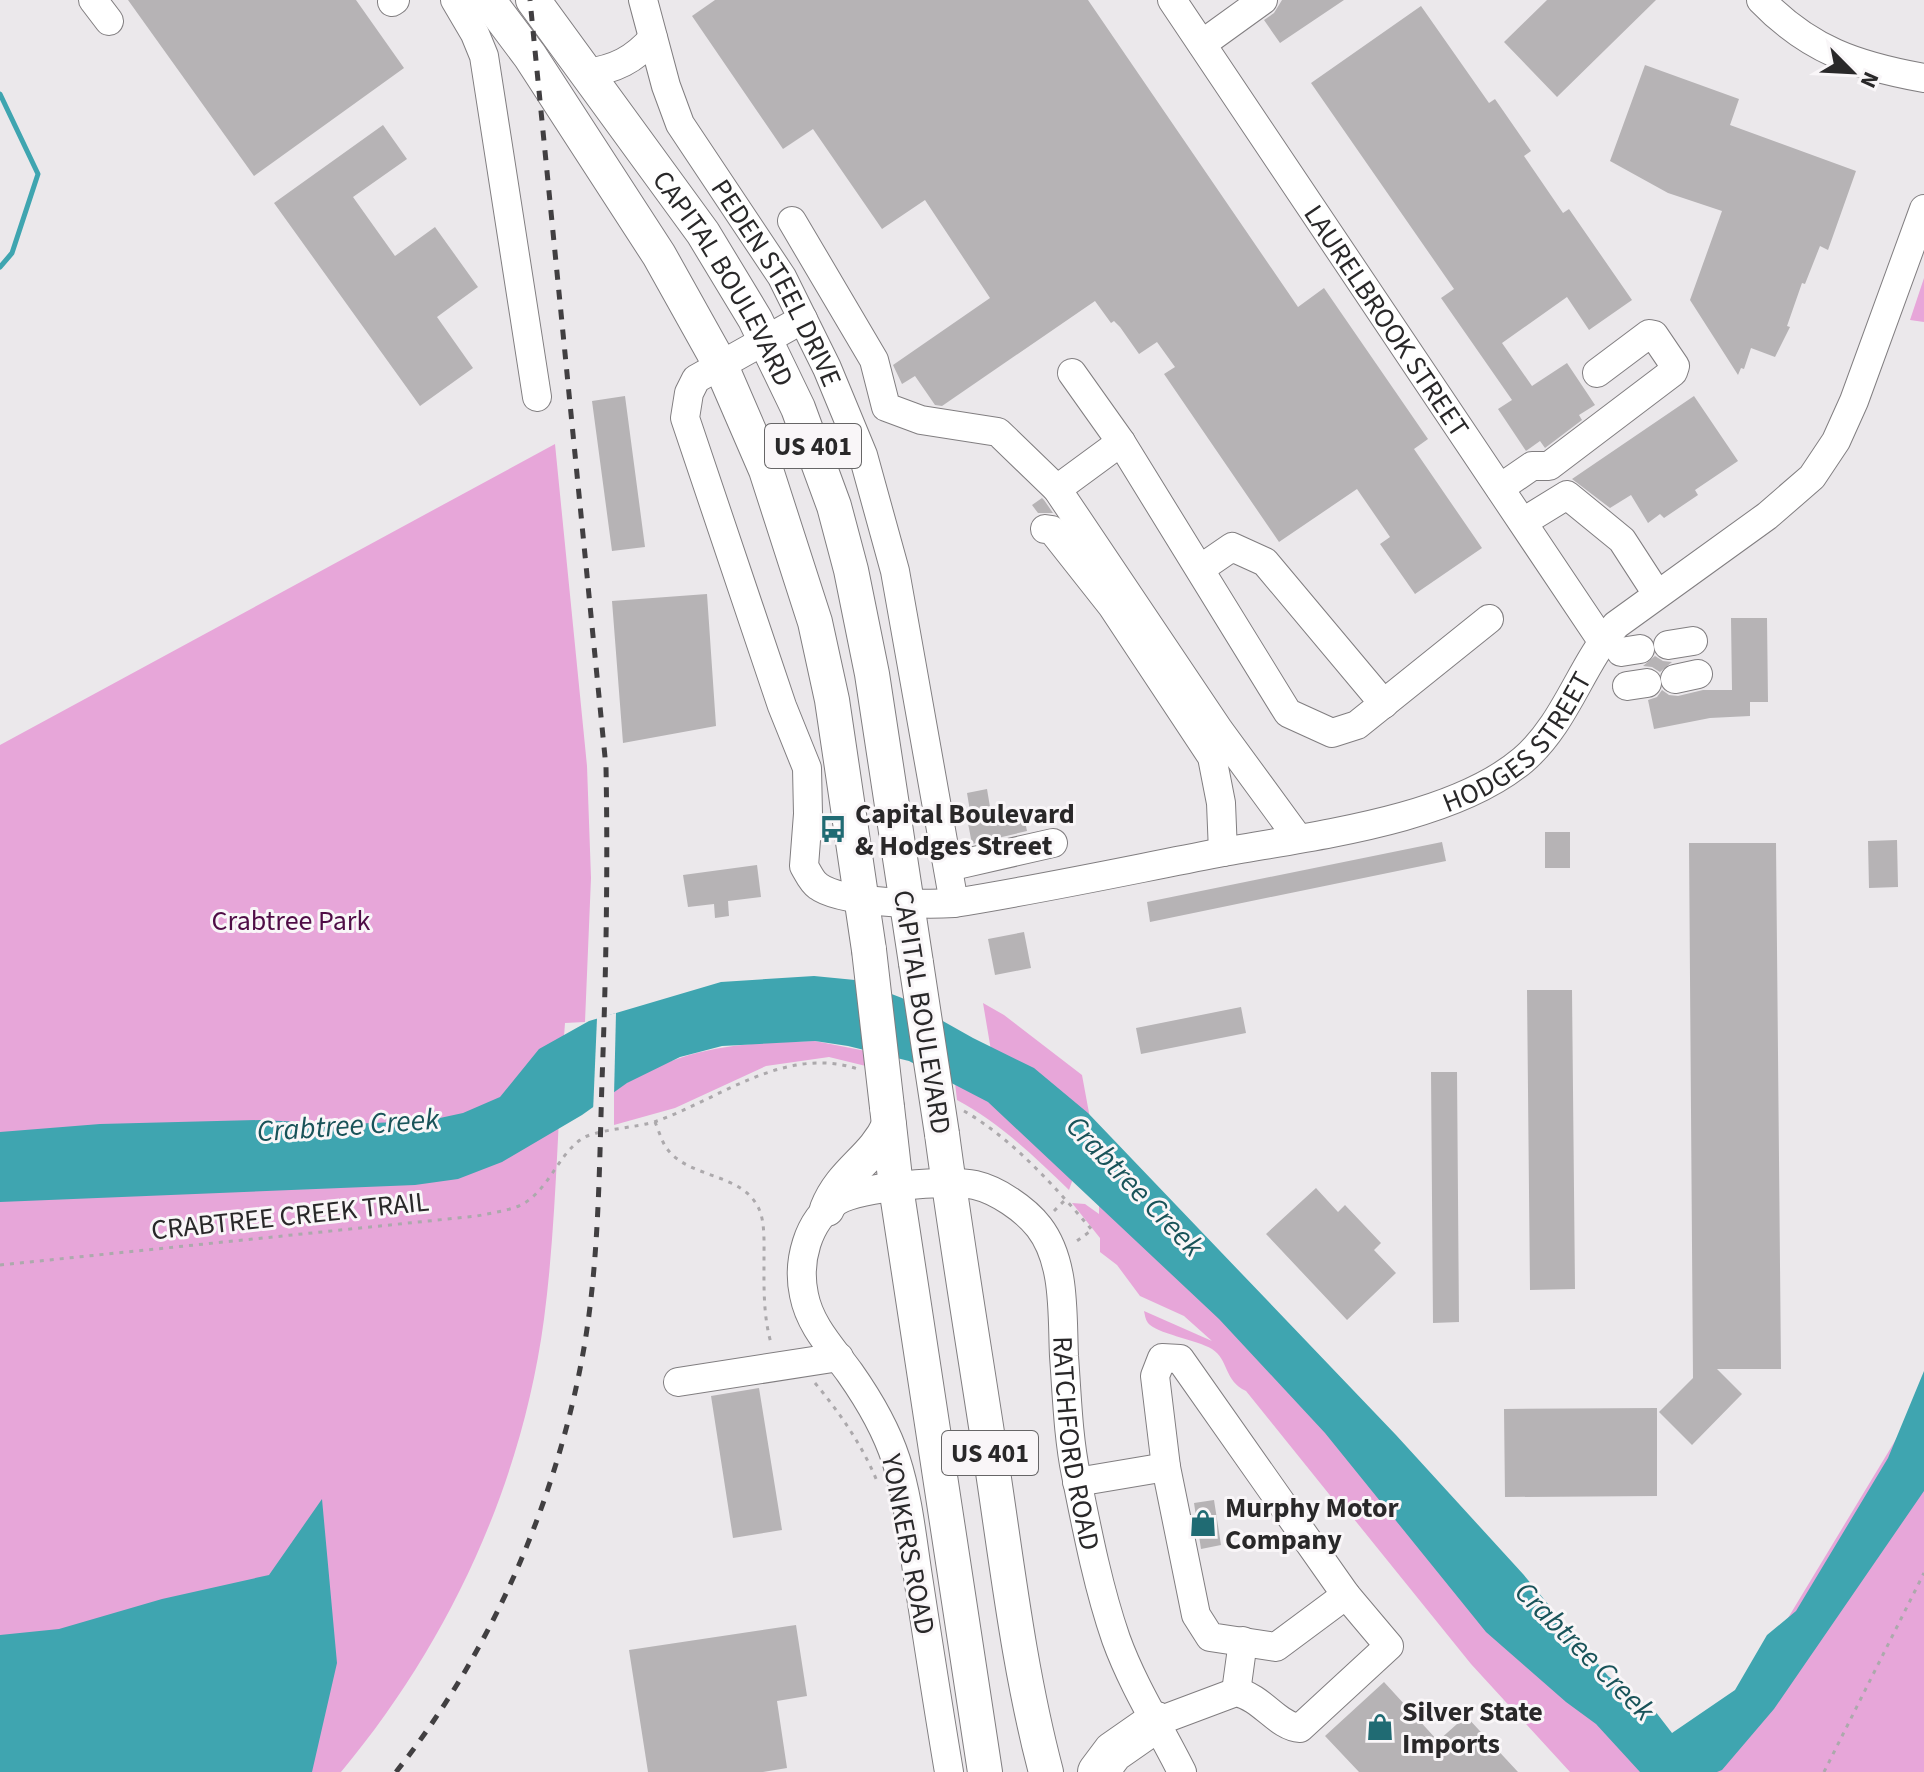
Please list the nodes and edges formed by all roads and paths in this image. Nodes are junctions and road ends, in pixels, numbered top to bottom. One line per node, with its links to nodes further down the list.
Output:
1 (455, 0): 19 (street)
2 (488, 0): 16 (main road, CAPITAL BOULEVARD / US 401)
3 (533, 0): 10 (main road, CAPITAL BOULEVARD / US 401)
4 (643, 0): 8 (street, PEDEN STEEL DRIVE)
5 (1172, 0): 9 (street, LAURELBROOK STREET)
6 (1263, 0): 9 (street)
7 (1761, 0): 11 (street)
8 (653, 38): 10 (street); 14 (street, PEDEN STEEL DRIVE)
9 (1202, 44): 21 (street, LAURELBROOK STREET)
10 (587, 73): 15 (main road, CAPITAL BOULEVARD / US 401)
11 (1924, 78)
12 (1924, 209): 26 (street, HODGES STREET)
13 (792, 221): 22 (street)
14 (803, 319): 15 (street, HODGES STREET); 33 (street, PEDEN STEEL DRIVE)
15 (765, 340): 16 (street, HODGES STREET); 35 (main road, CAPITAL BOULEVARD / US 401)
16 (721, 366): 34 (main road, CAPITAL BOULEVARD / US 401); 34 (street, HODGES STREET)
17 (1072, 373): 20 (street)
18 (1597, 373): 21 (street)
19 (537, 397)
20 (1121, 442): 22 (street); 25 (street)
21 (1500, 488): 23 (street, LAURELBROOK STREET)
22 (1057, 489): 30 (street)
23 (1523, 522): 26 (street); 28 (street, LAURELBROOK STREET)
24 (1045, 529): 32 (street)
25 (1200, 569): 29 (street); 29 (street)
26 (1657, 594): 28 (street, HODGES STREET)
27 (1489, 619): 29 (street)
28 (1621, 648): 30 (street, HODGES STREET)
29 (1384, 704)
30 (1298, 838): 32 (street, HODGES STREET)
31 (1053, 843): 33 (street)
32 (1223, 852): 36 (street, HODGES STREET)
33 (948, 867): 36 (street, PEDEN STEEL DRIVE)
34 (860, 898): 35 (street, HODGES STREET); 38 (main road, CAPITAL BOULEVARD / US 401, bridge)
35 (906, 903): 36 (street, HODGES STREET); 39 (main road, CAPITAL BOULEVARD / US 401, bridge)
36 (954, 903)
37 (859, 1069): 40 (path)
38 (888, 1116): 41 (main road, CAPITAL BOULEVARD / US 401); 42 (main road)
39 (950, 1121): 41 (main road, CAPITAL BOULEVARD / US 401); 43 (path)
40 (655, 1122): 44 (path, CRABTREE CREEK TRAIL); 46 (path)
41 (923, 1186): 42 (street); 50 (street, RATCHFORD ROAD); 58 (main road, CAPITAL BOULEVARD / US 401); 59 (main road, CAPITAL BOULEVARD / US 401)
42 (827, 1209): 45 (street, YONKERS ROAD)
43 (1069, 1246)
44 (0, 1265)
45 (839, 1357): 46 (street); 57 (street, YONKERS ROAD)
46 (784, 1365): 47 (street)
47 (678, 1382)
48 (814, 1382): 51 (path)
49 (1166, 1467): 50 (street); 53 (street); 54 (street)
50 (1077, 1482): 56 (street, RATCHFORD ROAD)
51 (877, 1484)
52 (1924, 1573): 62 (path)
53 (1346, 1595): 54 (street); 55 (street)
54 (1243, 1641): 55 (street)
55 (1236, 1692): 56 (street)
56 (1156, 1722): 60 (highway); 61 (street, RATCHFORD ROAD)
57 (949, 1772)
58 (985, 1772)
59 (1046, 1772)
60 (1098, 1772)
61 (1182, 1772)
62 (1824, 1772)

